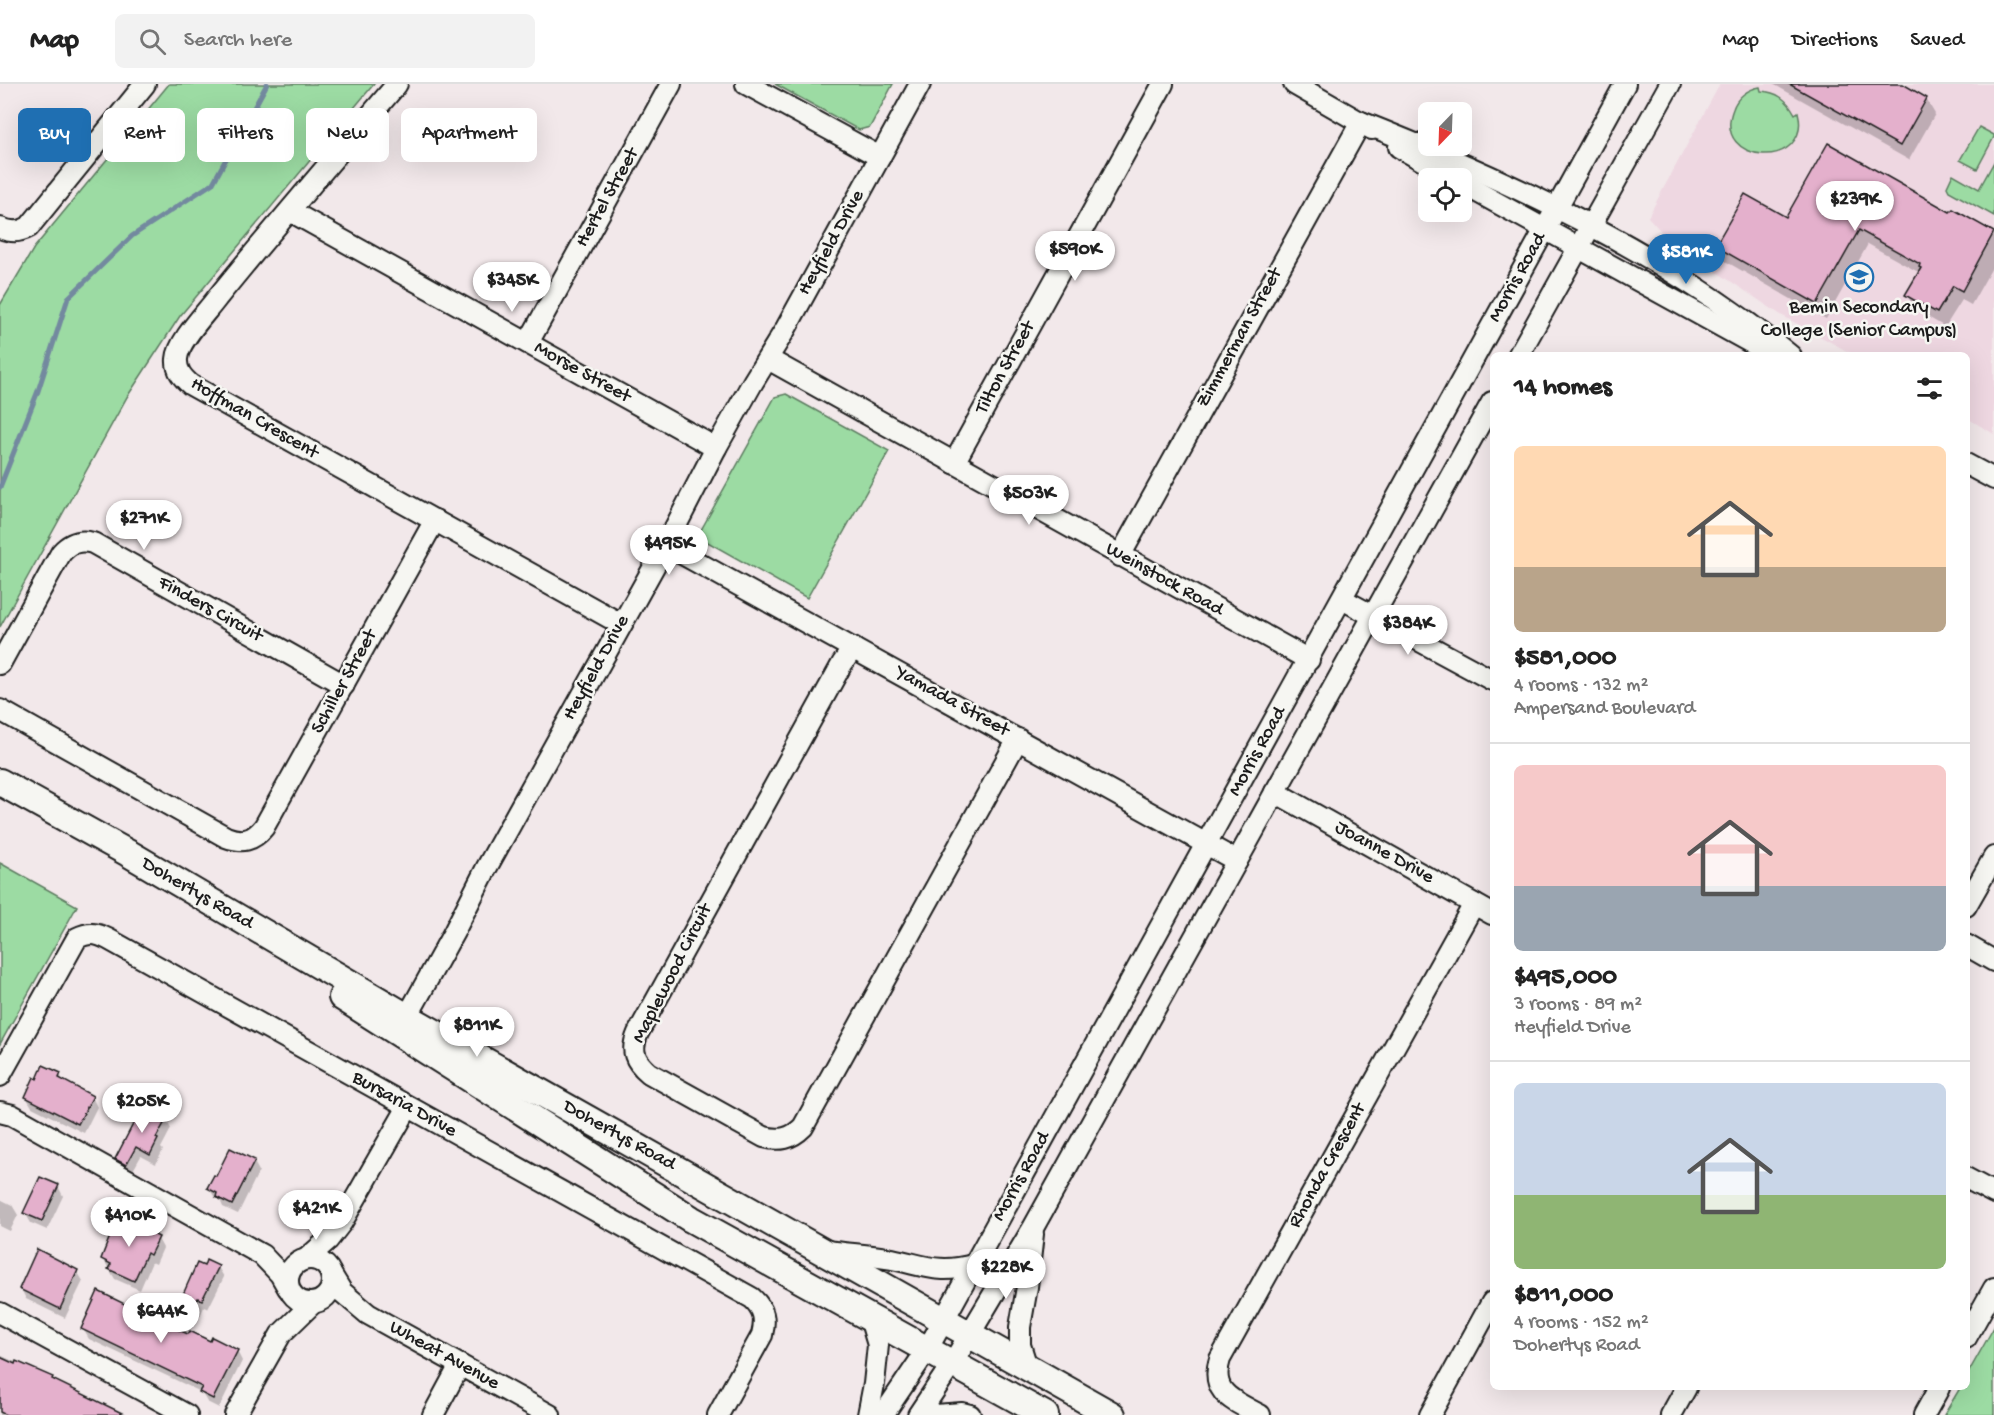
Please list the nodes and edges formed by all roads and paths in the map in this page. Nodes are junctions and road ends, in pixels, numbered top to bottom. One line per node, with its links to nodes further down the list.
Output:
1 (145, 84): 17 (street)
2 (397, 84): 15 (street, Hoffman Crescent)
3 (671, 84): 20 (street, Hertel Street)
4 (746, 84): 11 (street)
5 (920, 84): 11 (street, Heyfield Drive)
6 (1163, 84): 28 (street, Tilton Street)
7 (1294, 84): 10 (street)
8 (1625, 84): 14 (street, Morris Road)
9 (1670, 84): 16 (street, Morris Road)
10 (1361, 122): 12 (street); 14 (street); 33 (street, Zimmerman Street)
11 (880, 157): 24 (street, Heyfield Drive)
12 (1435, 168)
13 (1472, 189): 18 (street)
14 (1557, 208): 16 (street); 18 (street, Morris Road)
15 (290, 211): 20 (street, Morse Street); 31 (street, Hoffman Crescent)
16 (1591, 224): 19 (street, Morris Road); 23 (street)
17 (0, 228)
18 (1545, 229): 19 (street); 34 (street, Morris Road)
19 (1578, 247): 21 (street, Morris Road); 22 (street)
20 (528, 343): 27 (street, Morse Street)
21 (1520, 352)
22 (1768, 352)
23 (1786, 352)
24 (768, 359): 27 (street, Heyfield Drive); 28 (street, Weinstock Road)
25 (1490, 411): 26 (street, Morris Road)
26 (1484, 437): 35 (street, Morris Road)
27 (716, 448): 32 (street, Heyfield Drive)
28 (954, 463): 33 (street, Weinstock Road)
29 (1970, 469): 30 (street)
30 (1994, 479)
31 (435, 520): 36 (street, Hoffman Crescent); 41 (street, Schiller Street)
32 (666, 544): 36 (street, Heyfield Drive); 37 (street, Yamada Street)
33 (1120, 556): 38 (street, Weinstock Road)
34 (1342, 599): 35 (street); 38 (street, Morris Road)
35 (1374, 616): 40 (street); 45 (street, Morris Road)
36 (621, 624): 54 (street, Heyfield Drive)
37 (853, 648): 43 (street, Yamada Street); 43 (street, Maplewood Circuit)
38 (1309, 660): 46 (street, Morris Road)
39 (0, 664): 41 (street, Finders Circuit)
40 (1490, 679)
41 (344, 685): 42 (street, Schiller Street)
42 (0, 710)
43 (1017, 739): 46 (street, Yamada Street)
44 (0, 782): 54 (main road, Dohertys Road)
45 (1275, 792): 48 (street, Morris Road); 50 (street, Joanne Drive)
46 (1207, 844): 48 (street, Yamada Street); 65 (street, Morris Road)
47 (1994, 857): 49 (street)
48 (1237, 861): 61 (street, Morris Road)
49 (1970, 899)
50 (1474, 903): 51 (street, Joanne Drive); 96 (street, Rhonda Crescent)
51 (1490, 913)
52 (1970, 947): 53 (street)
53 (1994, 961)
54 (402, 1025): 62 (main road, Dohertys Road); 73 (main road, Dohertys Road)
55 (0, 1076): 56 (street, Bursaria Drive)
56 (408, 1107): 60 (street); 88 (street, Bursaria Drive)
57 (0, 1112): 63 (street)
58 (1970, 1180): 59 (street)
59 (1994, 1193)
60 (342, 1222): 64 (street); 66 (street)
61 (1034, 1228): 77 (street, Morris Road); 81 (street)
62 (820, 1250): 65 (street); 74 (main road, Dohertys Road)
63 (255, 1251): 64 (street); 68 (street)
64 (304, 1259): 66 (street); 68 (street)
65 (974, 1265): 74 (street, Morris Road)
66 (330, 1272): 69 (street); 72 (street, Wheat Avenue)
67 (1994, 1288): 75 (street)
68 (289, 1289): 69 (street); 76 (street)
69 (314, 1302): 72 (street, Wheat Avenue); 76 (street)
70 (1490, 1306): 97 (street)
71 (0, 1313): 84 (street)
72 (369, 1314): 80 (street, Wheat Avenue)
73 (870, 1318): 78 (main road, Dohertys Road); 89 (street)
74 (943, 1321): 77 (main road, Dohertys Road); 78 (street, Morris Road)
75 (1970, 1331)
76 (281, 1334): 85 (street)
77 (969, 1336): 79 (street, Morris Road); 81 (main road, Dohertys Road)
78 (927, 1350): 79 (main road, Dohertys Road); 90 (street, Morris Road)
79 (952, 1364): 91 (street, Morris Road); 94 (main road, Dohertys Road)
80 (460, 1365): 86 (street); 87 (street, Wheat Avenue)
81 (1027, 1367): 95 (main road, Dohertys Road)
82 (1685, 1390): 98 (street)
83 (1938, 1390): 99 (street)
84 (187, 1415)
85 (235, 1415)
86 (433, 1415)
87 (550, 1415)
88 (718, 1415)
89 (868, 1415)
90 (883, 1415)
91 (918, 1415)
92 (936, 1415): 93 (street)
93 (970, 1415)
94 (1045, 1415)
95 (1112, 1415)
96 (1260, 1415)
97 (1430, 1415)
98 (1671, 1415)
99 (1924, 1415)

